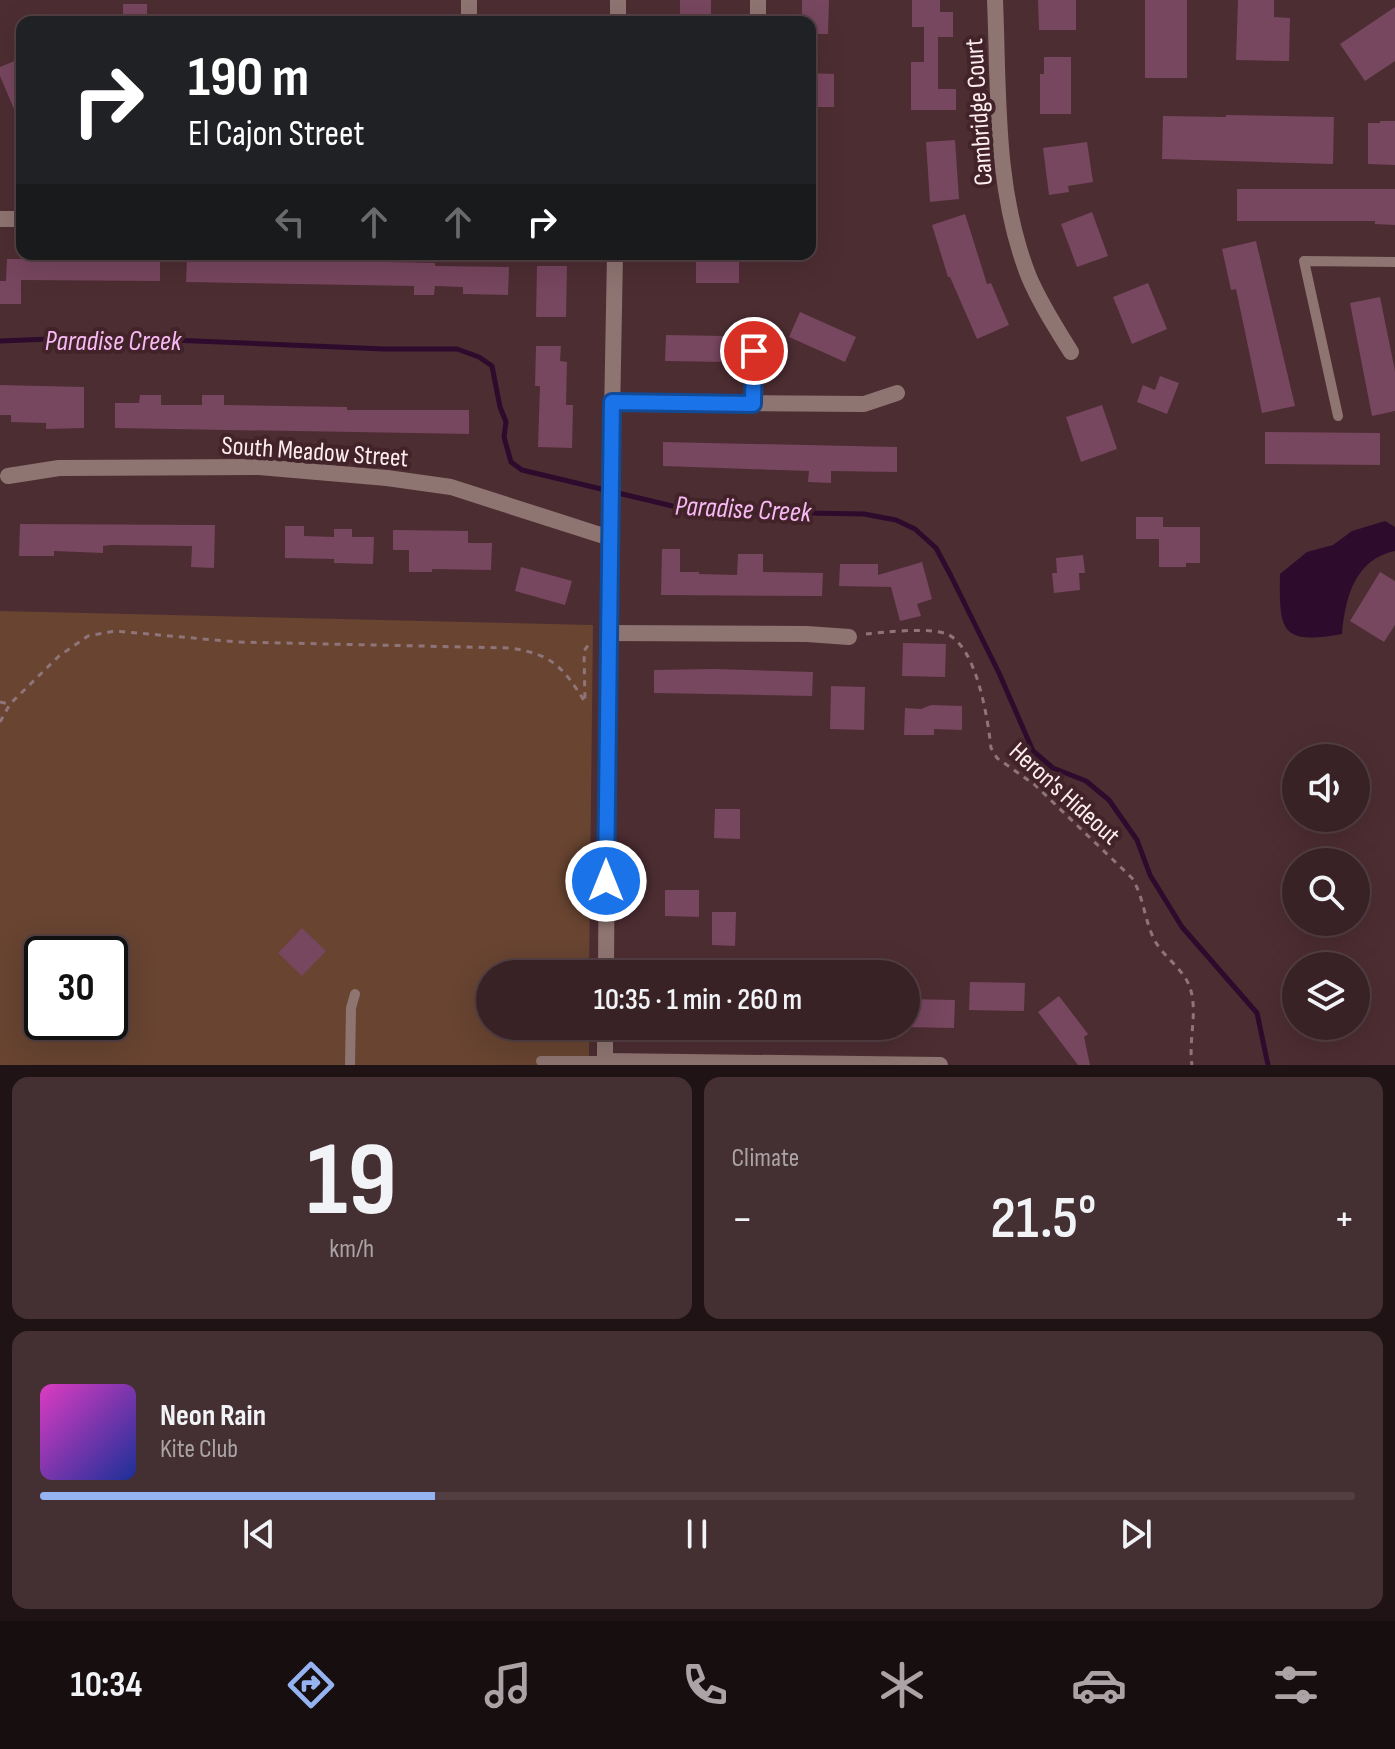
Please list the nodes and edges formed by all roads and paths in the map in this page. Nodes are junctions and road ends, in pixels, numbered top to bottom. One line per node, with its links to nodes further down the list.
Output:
1 (995, 0): 5 (street, Cambridge Court)
2 (615, 260): 7 (street)
3 (1395, 262): 9 (lane)
4 (754, 351): 8 (street)
5 (1071, 352)
6 (897, 393): 8 (street)
7 (612, 402): 8 (street); 11 (street)
8 (753, 404)
9 (1338, 416)
10 (8, 476): 11 (street, South Meadow Street)
11 (610, 538): 12 (street)
12 (608, 633): 13 (street); 15 (path); 17 (street)
13 (849, 637): 24 (path, Heron's Hideout)
14 (0, 702): 15 (path)
15 (10, 704): 16 (path)
16 (0, 722)
17 (606, 960)
18 (355, 994): 22 (lane)
19 (605, 1040): 21 (street)
20 (541, 1061): 21 (lane)
21 (605, 1063): 23 (street)
22 (350, 1065)
23 (940, 1065)
24 (1192, 1065)

